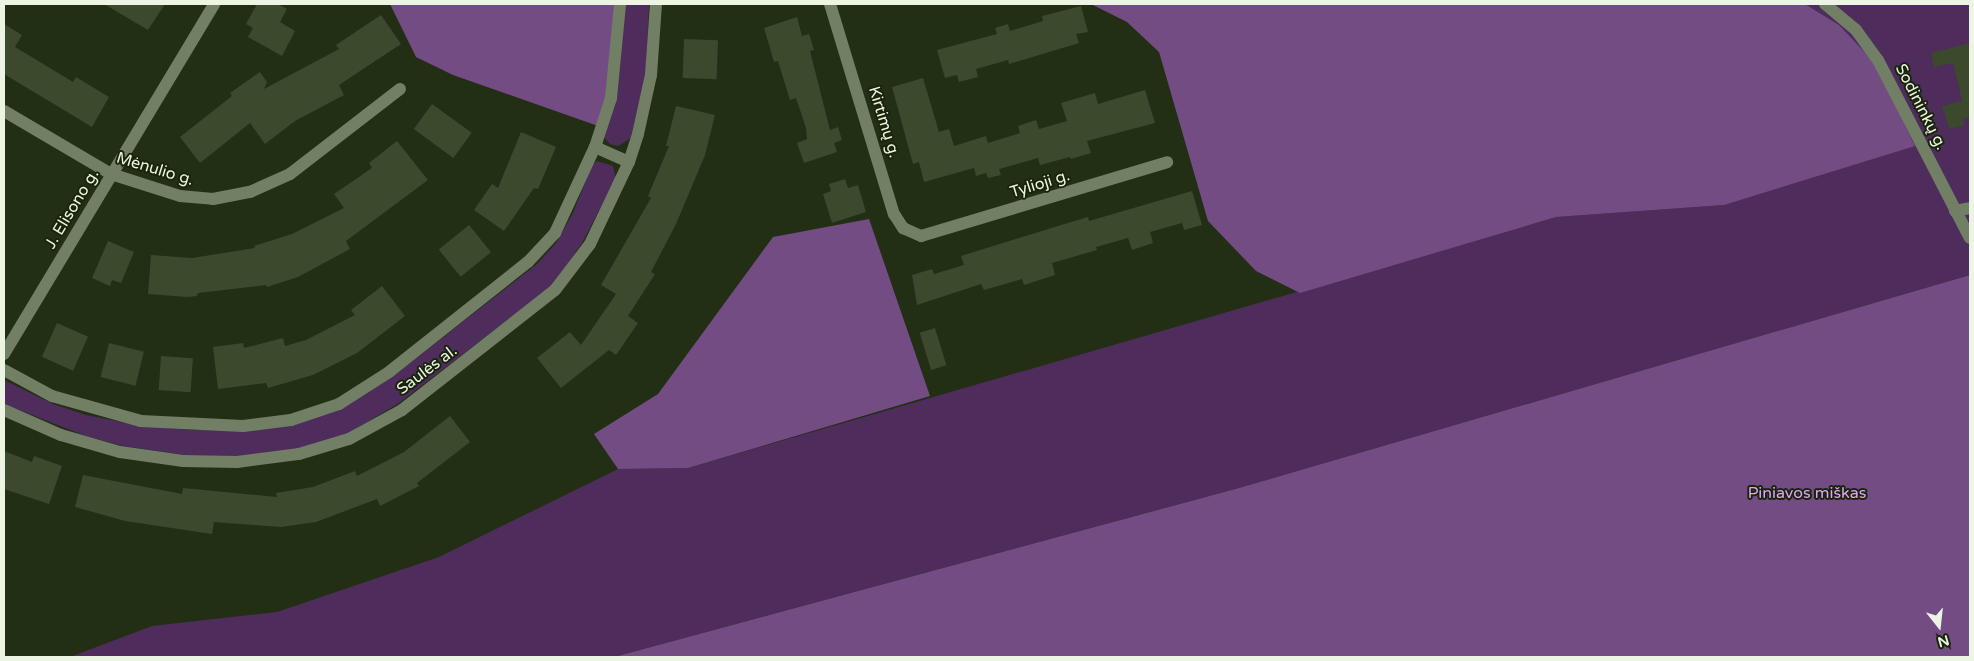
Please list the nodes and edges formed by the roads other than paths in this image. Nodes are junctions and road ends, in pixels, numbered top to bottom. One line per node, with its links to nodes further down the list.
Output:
1 (214, 4): 11 (street, J. Elisono g.)
2 (620, 4): 8 (street, Saulės al.)
3 (656, 4): 9 (street, Saulės al.)
4 (830, 4): 14 (street, Kirtimų g.)
5 (1832, 5): 13 (street, Sodininkų g.)
6 (400, 89): 11 (street, Mėnulio g.)
7 (4, 111): 11 (street, Mėnulio g.)
8 (595, 147): 9 (street); 17 (street, Saulės al.)
9 (629, 162): 18 (street, Saulės al.)
10 (1167, 162): 14 (street, Tylioji g.)
11 (111, 174): 16 (street, J. Elisono g.)
12 (1970, 208): 13 (street)
13 (1955, 211): 15 (street, Sodininkų g.)
14 (921, 236)
15 (1970, 238)
16 (4, 354)
17 (4, 370)
18 (4, 410)

